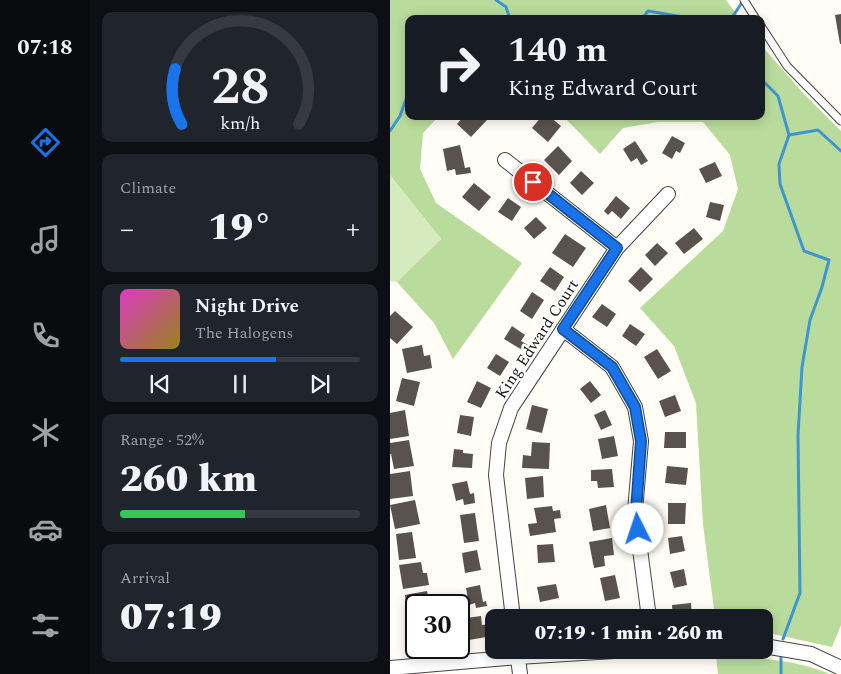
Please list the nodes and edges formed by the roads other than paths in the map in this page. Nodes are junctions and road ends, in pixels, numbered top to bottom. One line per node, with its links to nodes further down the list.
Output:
1 (746, 3): 2 (lane)
2 (754, 15)
3 (765, 32): 4 (lane)
4 (841, 121)
5 (505, 160): 7 (street)
6 (668, 194): 7 (street, King Edward Court)
7 (617, 248): 8 (street, King Edward Court)
8 (563, 329): 9 (street, King Edward Court); 10 (street)
9 (512, 609)
10 (648, 609)
11 (773, 648): 15 (street)
12 (485, 658): 14 (street)
13 (518, 659): 16 (street)
14 (390, 668)
15 (841, 668)
16 (520, 674)

